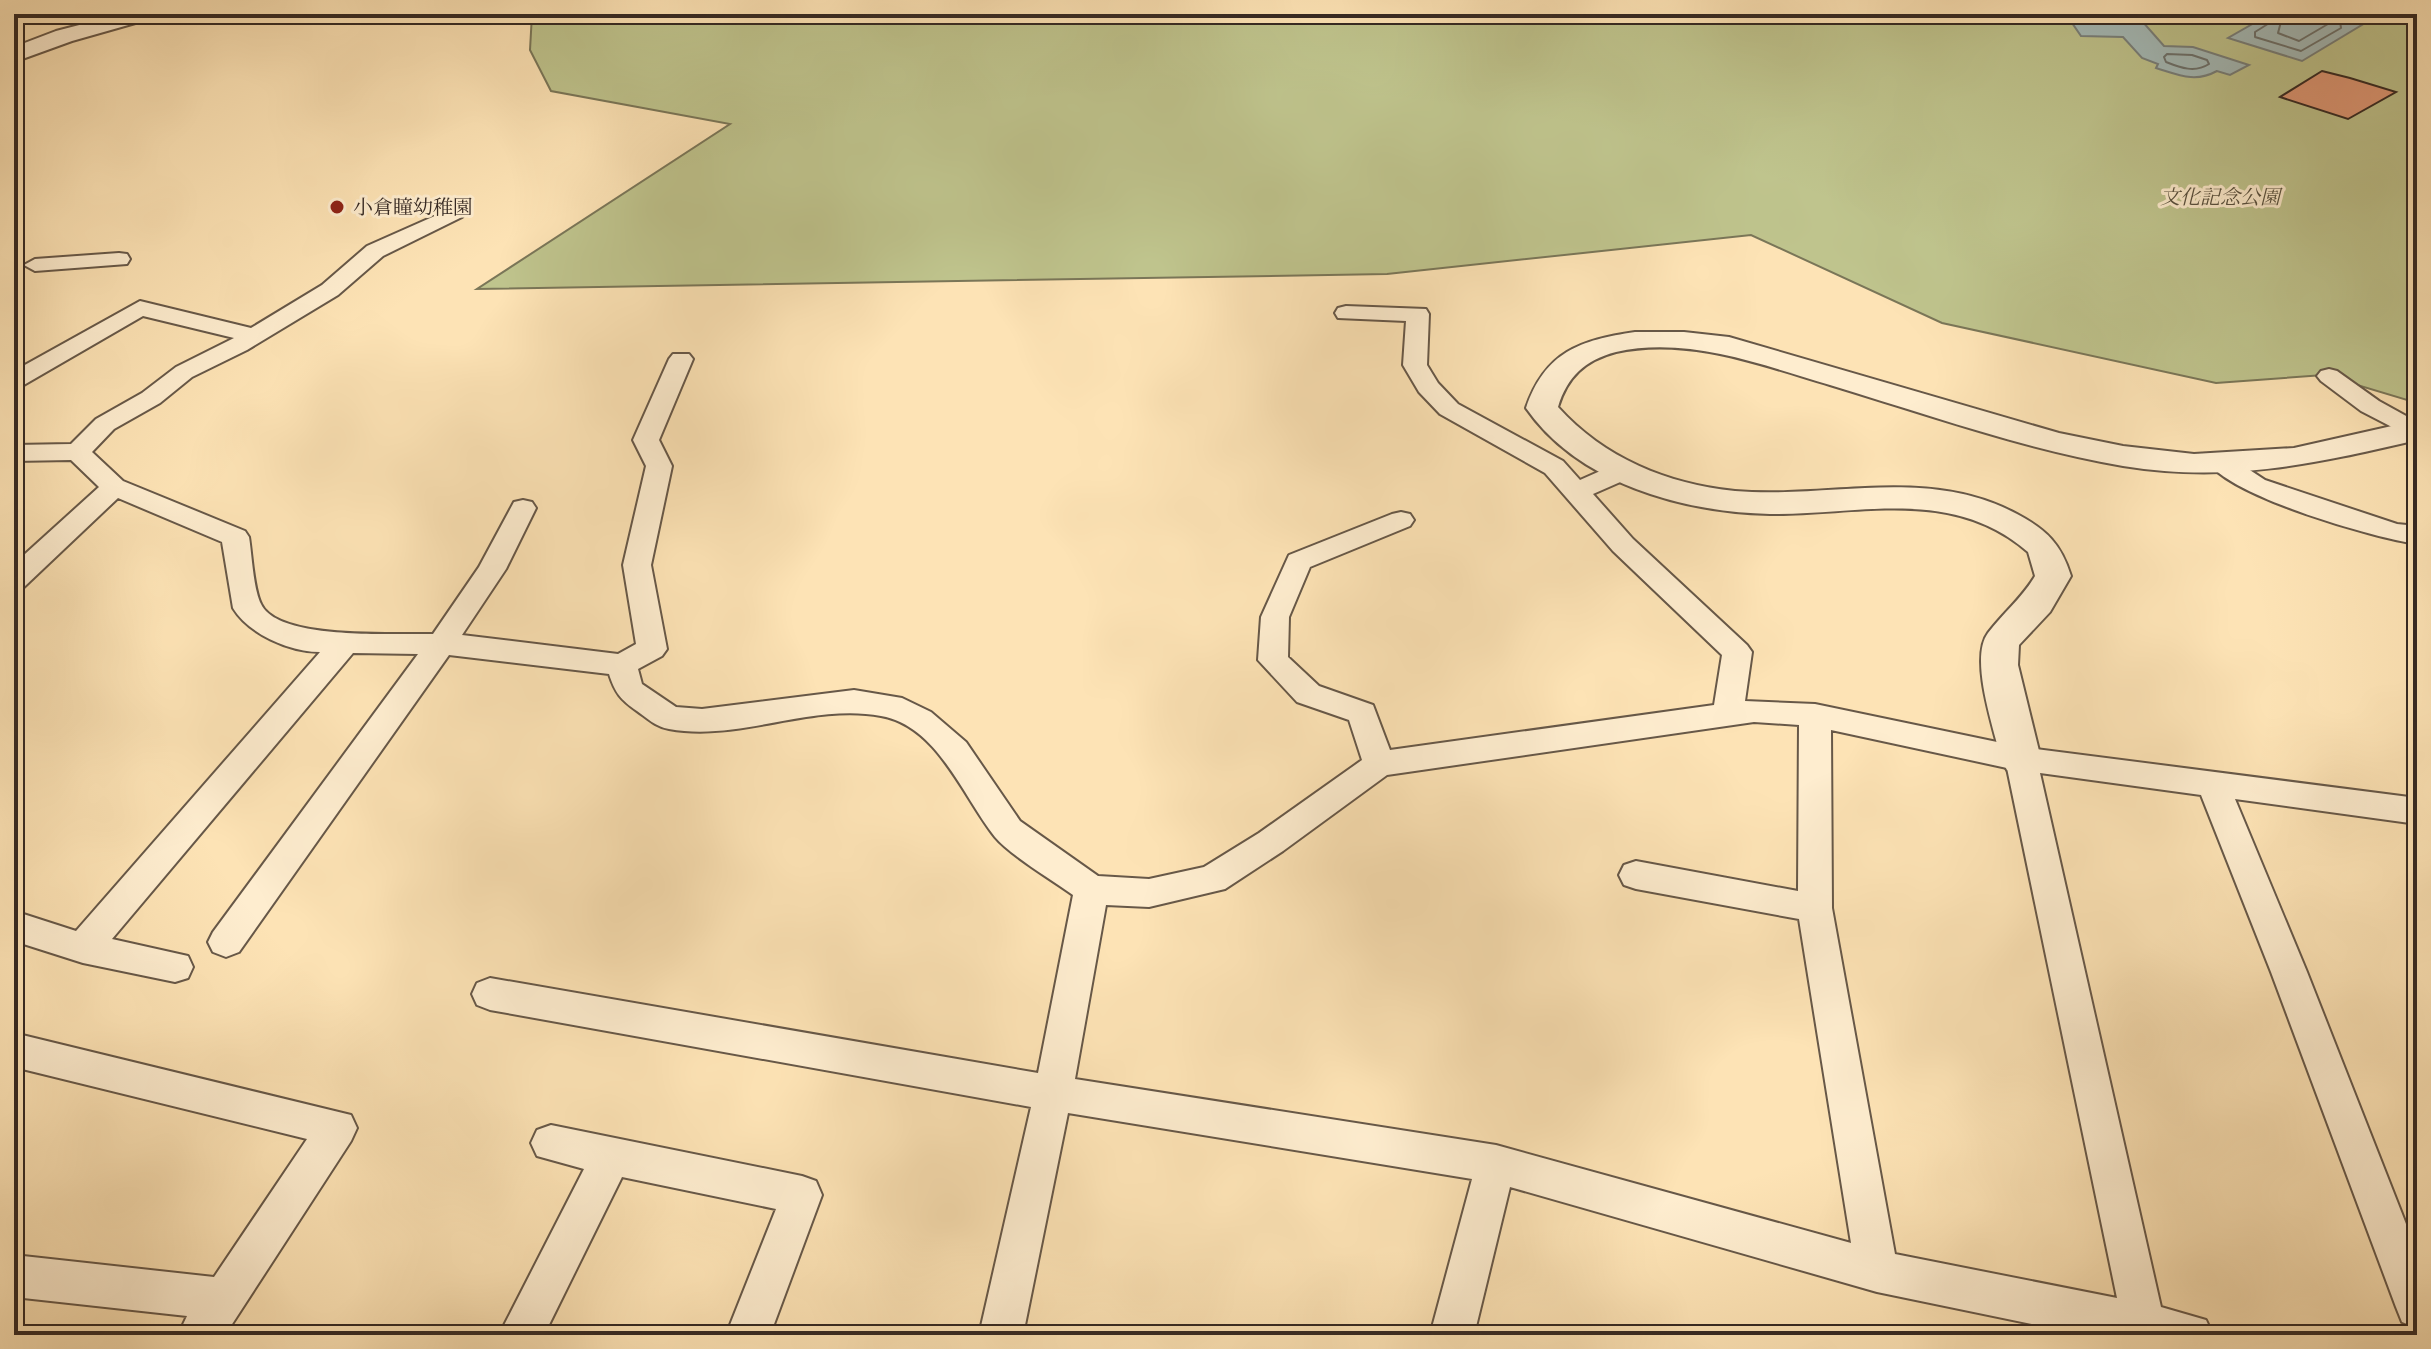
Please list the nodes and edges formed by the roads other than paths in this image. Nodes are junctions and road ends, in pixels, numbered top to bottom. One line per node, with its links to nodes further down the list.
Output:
1 (146, 14): 2 (street)
2 (14, 55)
3 (455, 213): 8 (street)
4 (119, 259): 5 (street)
5 (24, 265): 6 (street)
6 (14, 283)
7 (1346, 313): 18 (street)
8 (254, 336): 11 (street); 13 (street)
9 (681, 359): 25 (street)
10 (2329, 376): 12 (street)
11 (14, 381)
12 (2415, 432): 15 (street)
13 (78, 452): 14 (street); 17 (street)
14 (14, 453)
15 (2221, 462): 16 (street); 21 (street)
16 (1625, 470): 18 (street); 28 (street)
17 (114, 487): 22 (street); 23 (street)
18 (1576, 492): 26 (street)
19 (523, 508): 24 (street)
20 (1401, 520): 29 (street)
21 (2417, 535)
22 (14, 580)
23 (345, 643): 24 (street); 37 (street)
24 (441, 644): 25 (street); 36 (street)
25 (622, 665): 33 (street)
26 (1728, 714): 27 (street); 29 (street)
27 (1815, 715): 28 (street); 34 (street)
28 (2021, 759): 30 (street); 49 (street)
29 (1379, 764): 33 (street)
30 (2213, 785): 31 (street); 48 (street)
31 (2417, 811)
32 (1636, 875): 34 (street)
33 (1091, 890): 41 (street)
34 (1815, 908): 45 (street)
35 (14, 926): 37 (street)
36 (226, 942)
37 (83, 948): 38 (street)
38 (175, 967)
39 (490, 994): 41 (street)
40 (14, 1050): 47 (street)
41 (1053, 1093): 44 (street); 53 (street)
42 (551, 1143): 43 (street)
43 (612, 1156): 51 (street); 52 (street)
44 (1496, 1164): 45 (street); 54 (street)
45 (1877, 1271): 49 (street)
46 (14, 1276): 47 (street)
47 (224, 1299): 50 (street)
48 (2417, 1307)
49 (2144, 1330): 55 (street)
50 (200, 1335)
51 (521, 1335)
52 (748, 1335)
53 (1001, 1335)
54 (1452, 1335)
55 (2191, 1335)

